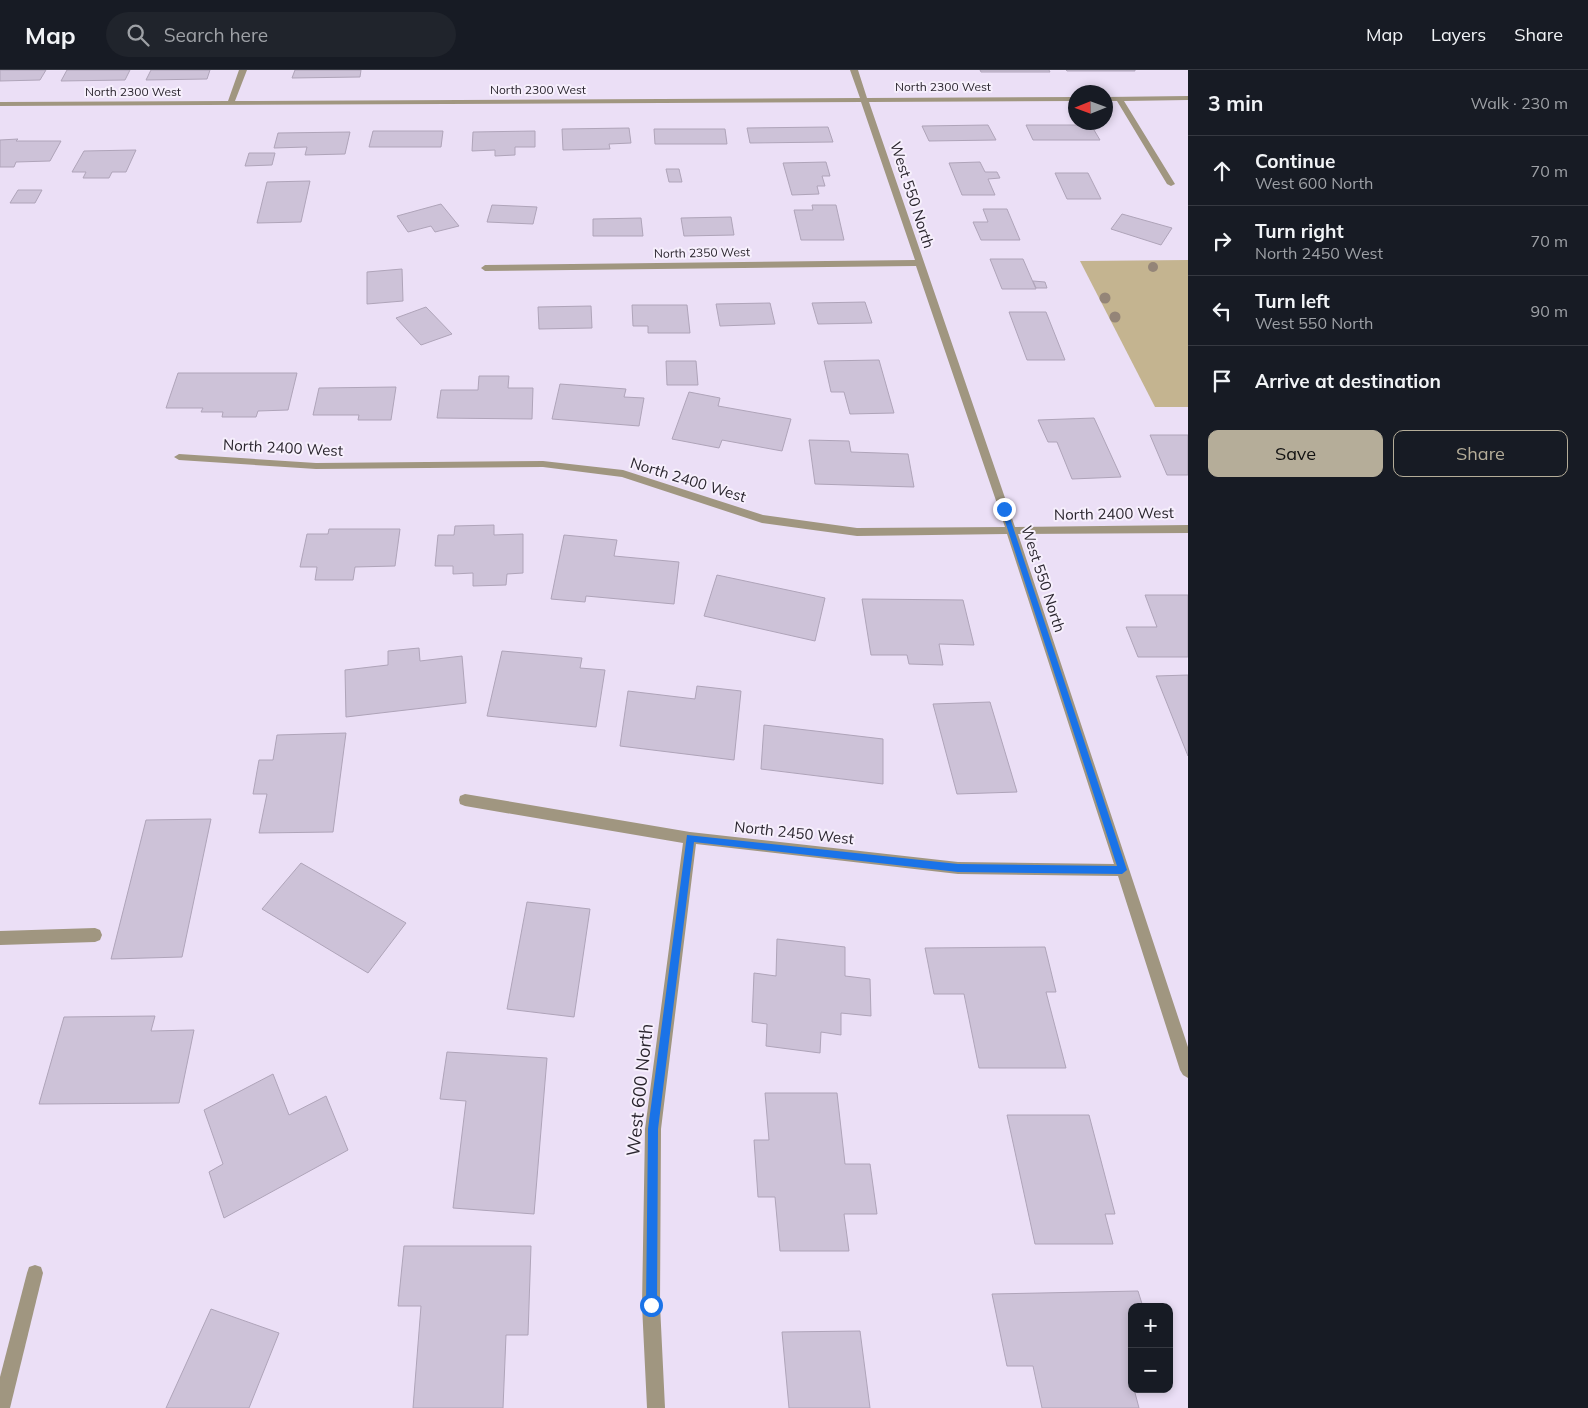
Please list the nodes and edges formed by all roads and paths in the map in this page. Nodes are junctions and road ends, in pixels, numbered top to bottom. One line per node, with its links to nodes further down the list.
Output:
1 (243, 70): 8 (street)
2 (854, 70): 3 (street, West 550 North)
3 (864, 98): 4 (street, North 2300 West); 8 (street, North 2300 West); 11 (street, West 550 North)
4 (1068, 98)
5 (1113, 98): 6 (street)
6 (1119, 98): 7 (street); 10 (street)
7 (1188, 98)
8 (231, 103): 9 (street, North 2300 West)
9 (0, 104)
10 (1171, 184)
11 (919, 263): 12 (street, North 2350 West); 15 (street, West 550 North)
12 (485, 268)
13 (178, 457): 15 (street, North 2400 West)
14 (1188, 529): 15 (street, North 2400 West)
15 (1011, 530): 18 (street, West 550 North)
16 (465, 800): 17 (street, North 2450 West)
17 (690, 838): 18 (street, North 2450 West); 24 (street, West 600 North)
18 (1122, 870): 21 (street, West 550 North)
19 (95, 935): 20 (street)
20 (0, 938)
21 (1188, 1070)
22 (35, 1273): 23 (street)
23 (1, 1408)
24 (656, 1408)

